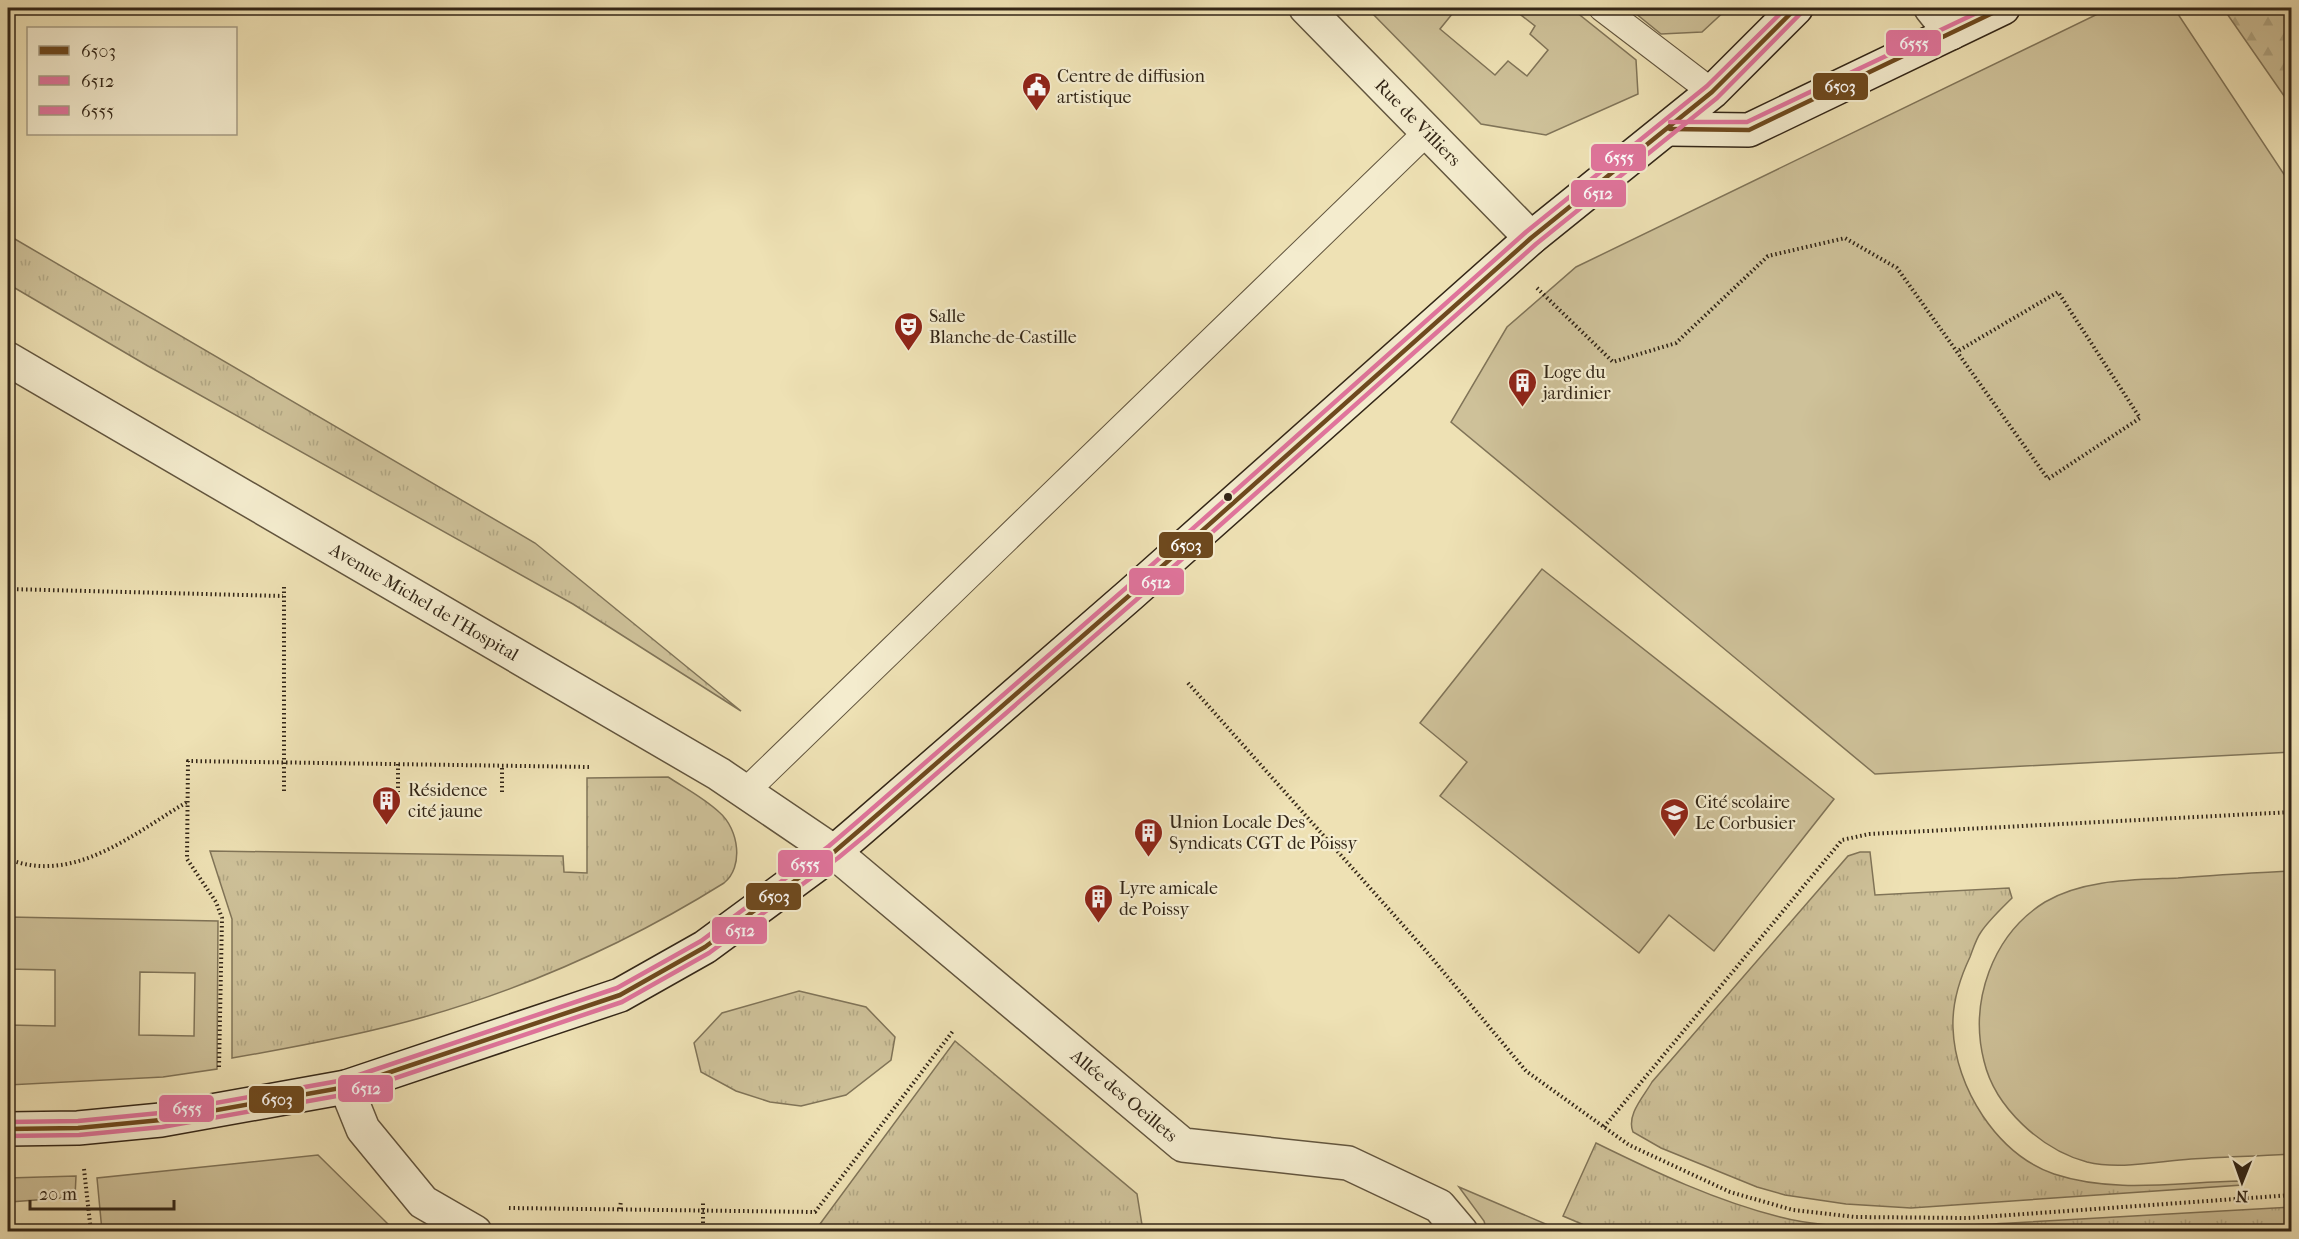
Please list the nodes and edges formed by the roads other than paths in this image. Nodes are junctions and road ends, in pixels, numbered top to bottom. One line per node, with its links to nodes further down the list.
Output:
1 (1306, 8): 9 (street, Rue de Villiers)
2 (1602, 8): 7 (lane)
3 (1796, 8): 7 (street)
4 (1931, 8): 6 (street)
5 (2003, 8): 6 (street)
6 (1951, 33): 8 (street)
7 (1712, 92): 8 (street)
8 (1670, 129): 10 (street)
9 (1426, 133): 10 (street, Rue de Villiers); 12 (lane)
10 (1531, 238): 13 (street)
11 (8, 359): 12 (street, Avenue Michel de l'Hospital)
12 (745, 792): 13 (street, Avenue Michel de l'Hospital)
13 (834, 852): 14 (street); 17 (street, Allée des Oeillets)
14 (346, 1087): 15 (street); 16 (street)
15 (8, 1129)
16 (475, 1232)
17 (1461, 1232)

